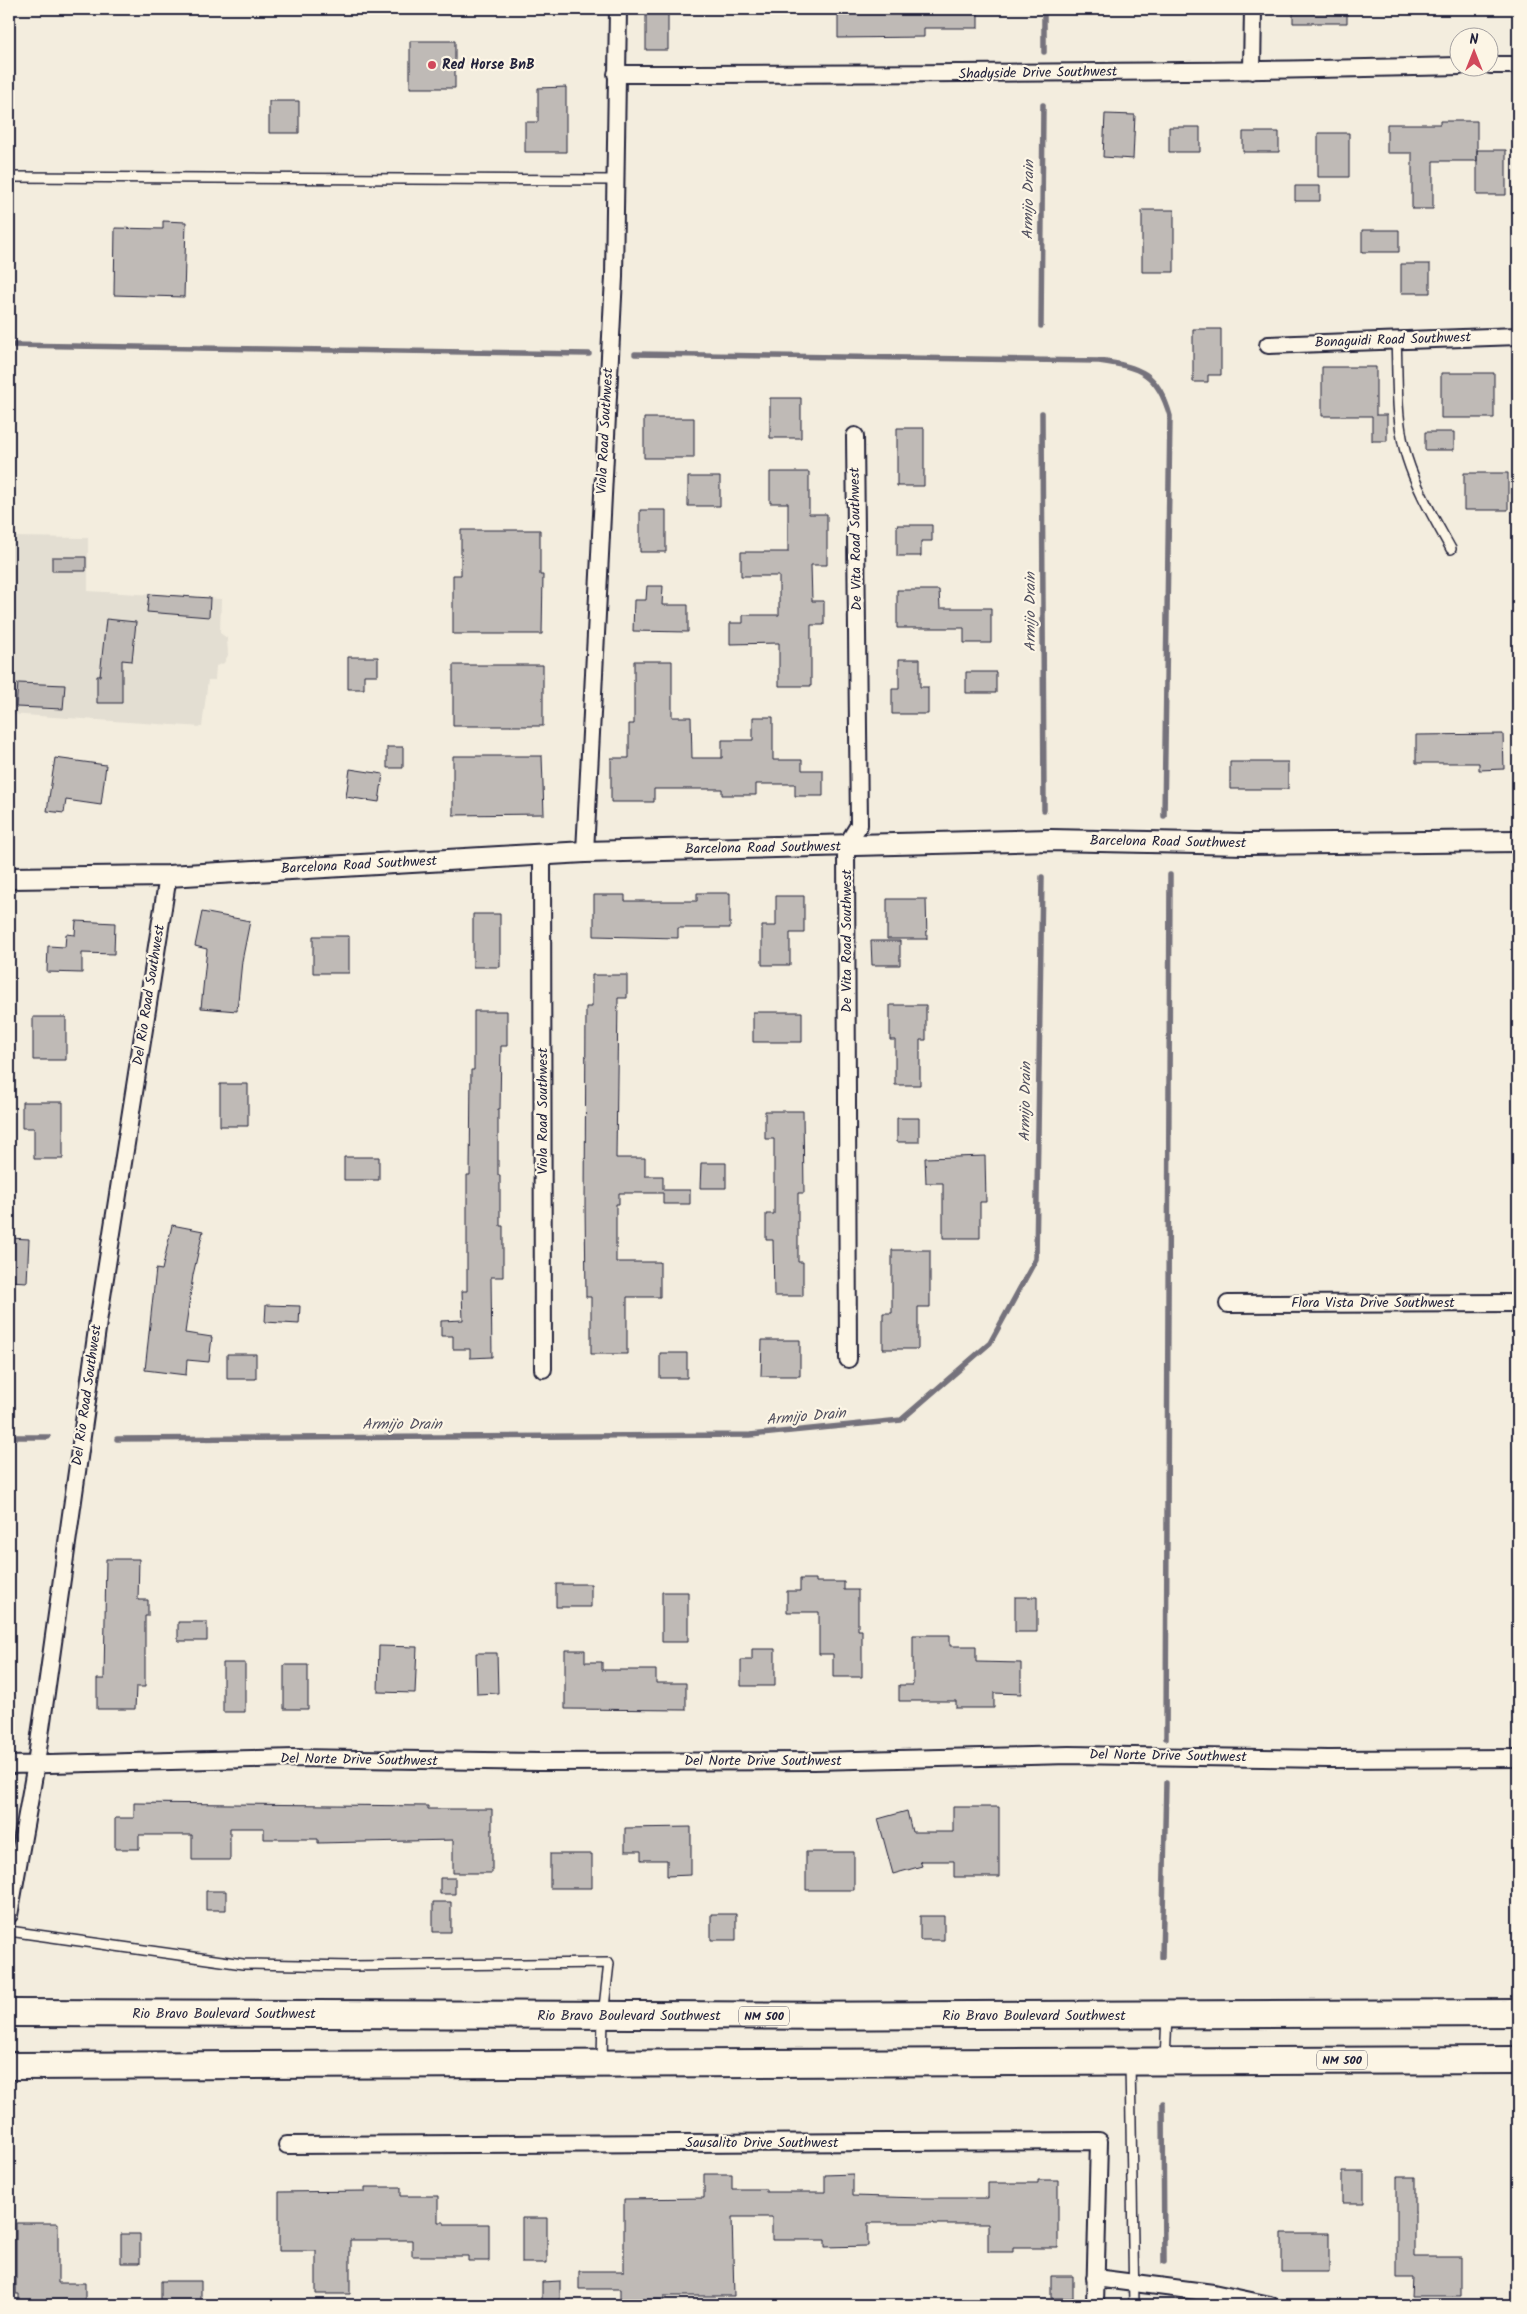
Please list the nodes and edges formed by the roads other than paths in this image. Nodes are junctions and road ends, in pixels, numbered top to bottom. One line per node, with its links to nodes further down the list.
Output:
1 (618, 9): 7 (street, Viola Road Southwest)
2 (1253, 9): 6 (street)
3 (1518, 64): 4 (street)
4 (1500, 65)
5 (1450, 66): 6 (street, Shadyside Drive Southwest)
6 (1252, 71): 7 (street, Shadyside Drive Southwest)
7 (616, 74): 9 (street, Viola Road Southwest)
8 (9, 177): 9 (lane)
9 (616, 180): 17 (street, Viola Road Southwest)
10 (1518, 336): 11 (street, Bonaguidi Road Southwest)
11 (1396, 338): 12 (street, Bonaguidi Road Southwest); 14 (lane)
12 (1268, 345)
13 (855, 436): 16 (street, De Vita Road Southwest)
14 (1451, 549)
15 (1518, 840): 16 (street, Barcelona Road Southwest)
16 (846, 846): 17 (street, Barcelona Road Southwest); 23 (street, De Vita Road Southwest)
17 (585, 852): 18 (street, Barcelona Road Southwest)
18 (542, 854): 19 (street, Barcelona Road Southwest); 24 (street, Viola Road Southwest)
19 (168, 876): 20 (street, Barcelona Road Southwest); 27 (street, Del Rio Road Southwest)
20 (9, 878)
21 (1518, 1302): 22 (street, Flora Vista Drive Southwest)
22 (1228, 1304)
23 (848, 1359)
24 (543, 1369)
25 (1518, 1758): 27 (street, Del Norte Drive Southwest)
26 (9, 1764): 27 (street, Del Norte Drive Southwest)
27 (36, 1764): 28 (street, Del Rio Road Southwest)
28 (9, 1915)
29 (9, 1931): 32 (lane)
30 (9, 2013): 32 (main road, Rio Bravo Boulevard Southwest / NM 500)
31 (1518, 2013): 33 (main road, Rio Bravo Boulevard Southwest / NM 500)
32 (603, 2016): 33 (main road, Rio Bravo Boulevard Southwest / NM 500); 37 (lane)
33 (1167, 2016): 36 (lane)
34 (1518, 2060): 36 (main road, NM 500)
35 (1130, 2061): 36 (main road, NM 500); 37 (main road, NM 500); 41 (lane)
36 (1165, 2061)
37 (602, 2063): 38 (main road, NM 500)
38 (9, 2066)
39 (287, 2145): 40 (street, Sausalito Drive Southwest)
40 (1095, 2278): 41 (street); 42 (street)
41 (1134, 2283): 43 (lane); 44 (street)
42 (1096, 2305)
43 (1134, 2305)
44 (1270, 2305)

